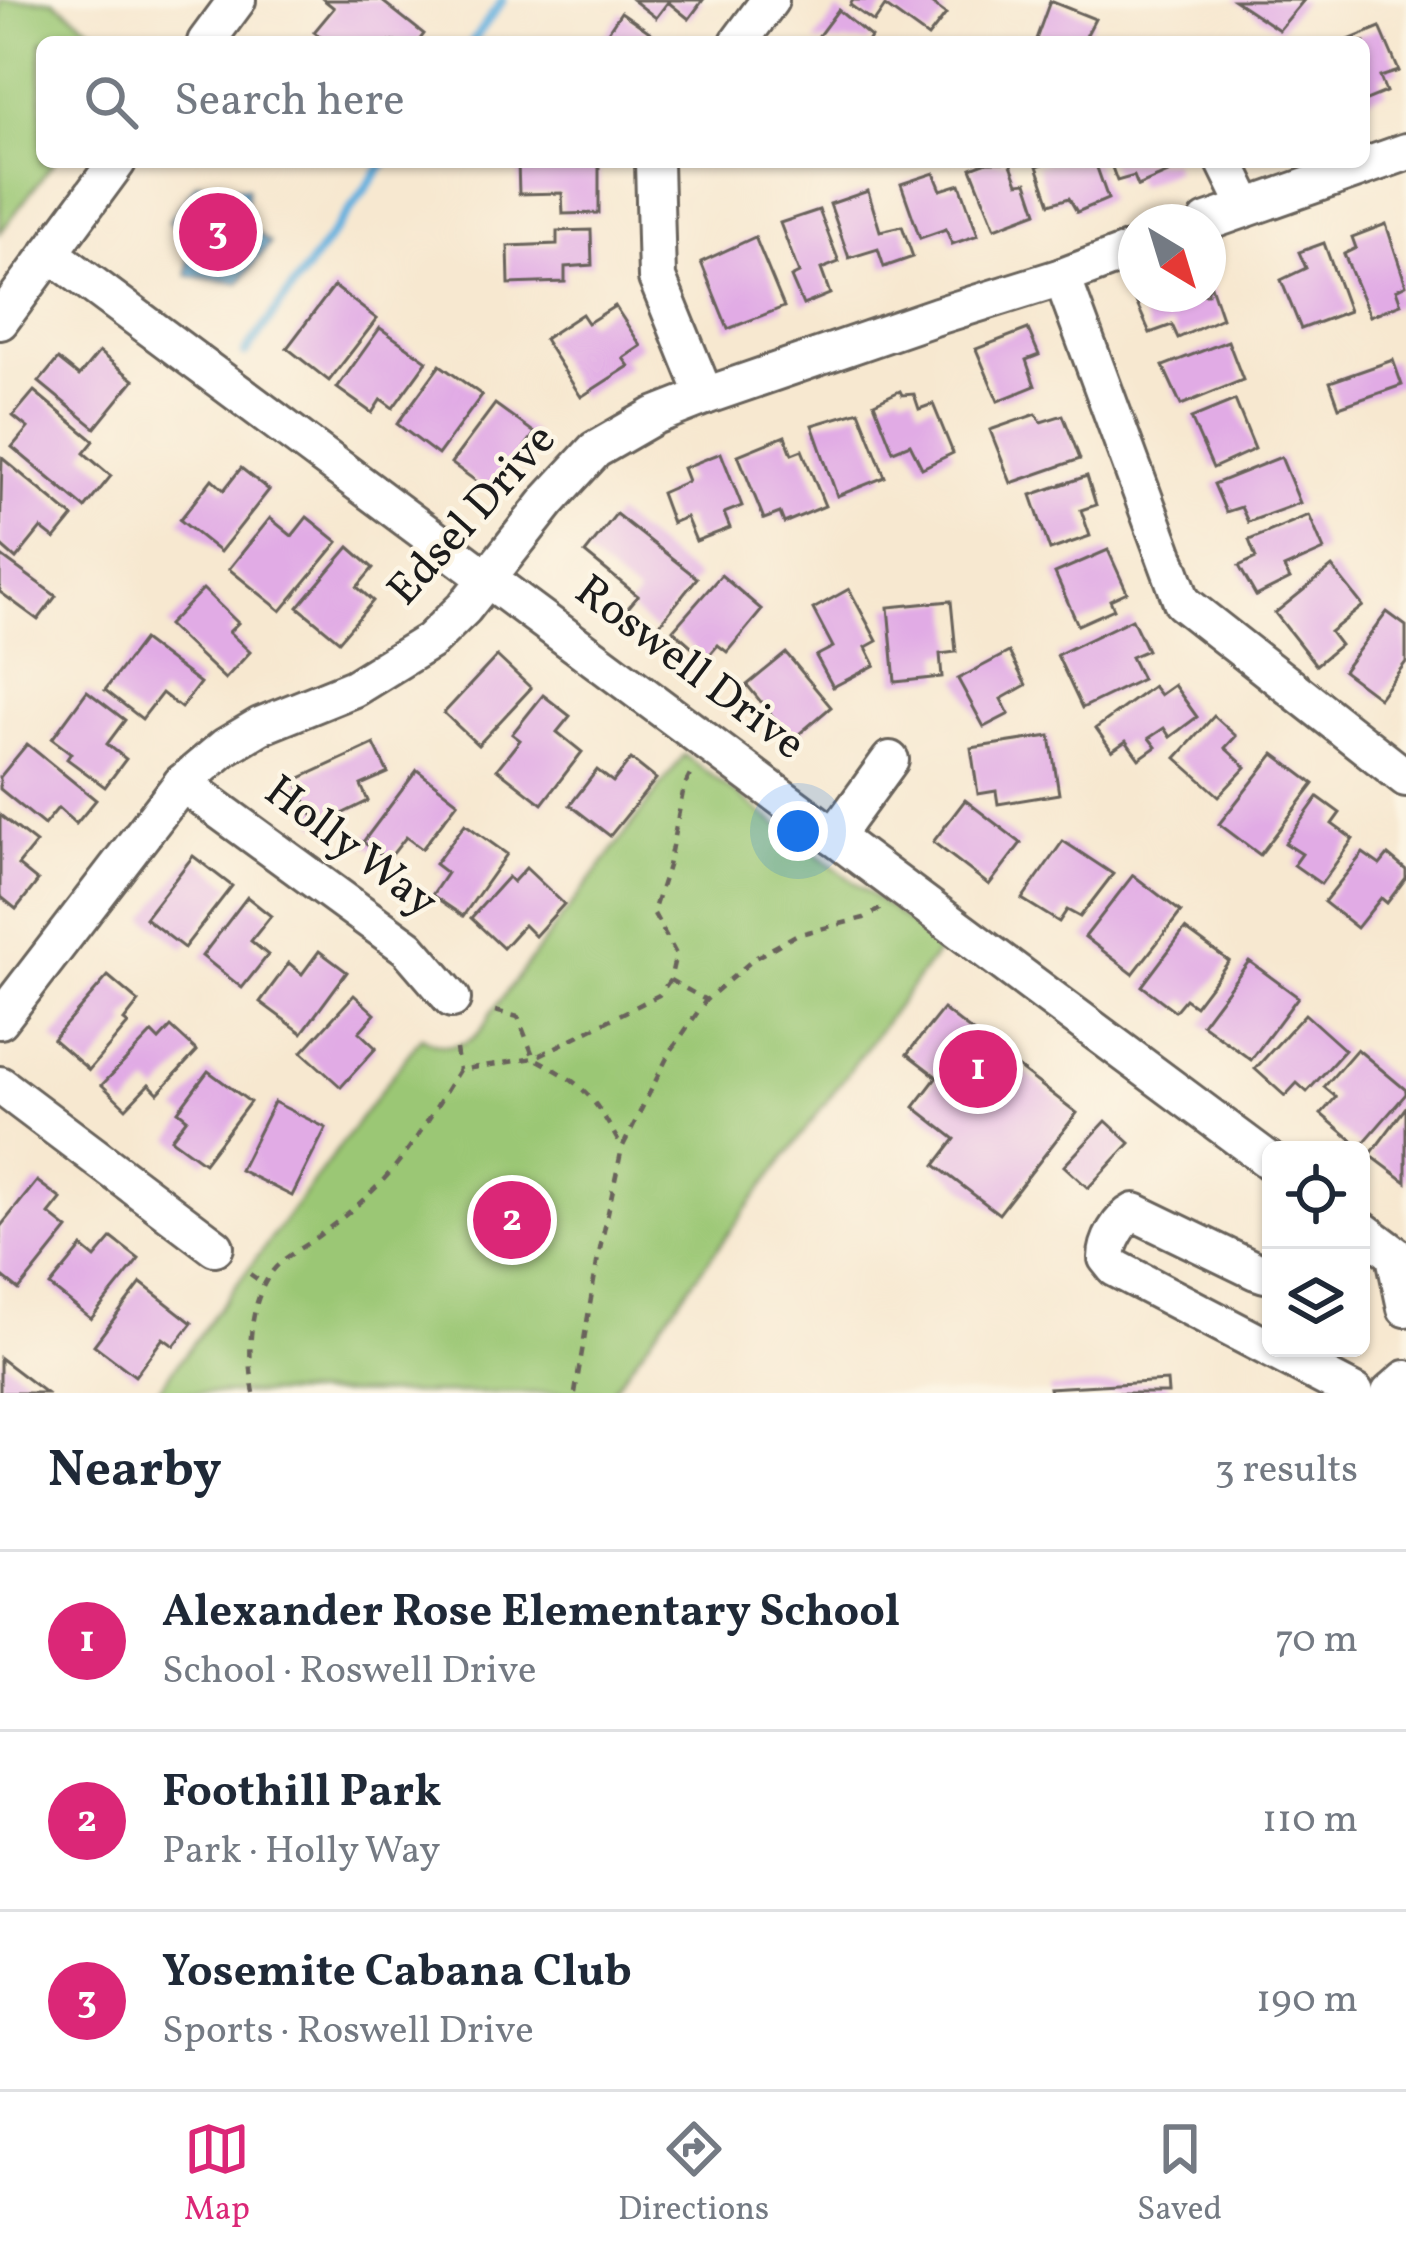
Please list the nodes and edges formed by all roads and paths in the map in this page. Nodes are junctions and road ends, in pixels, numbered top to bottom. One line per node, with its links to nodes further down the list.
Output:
1 (237, 0): 3 (street)
2 (770, 0): 4 (street)
3 (210, 36)
4 (743, 36)
5 (1406, 152): 6 (street)
6 (1370, 164)
7 (113, 168): 13 (street)
8 (654, 168): 17 (street)
9 (1228, 168): 11 (street)
10 (1359, 168): 11 (street)
11 (1246, 207): 12 (street)
12 (1226, 215)
13 (50, 253): 16 (street); 18 (street, Roswell Drive)
14 (1118, 256): 15 (street, Edsel Drive)
15 (1062, 277): 17 (street, Edsel Drive); 21 (street)
16 (0, 321)
17 (705, 396): 18 (street, Edsel Drive)
18 (488, 580): 22 (street, Edsel Drive); 23 (street, Roswell Drive)
19 (890, 760): 23 (street)
20 (694, 766): 25 (path)
21 (1406, 778)
22 (182, 783): 26 (street, Holly Way); 29 (street, Edsel Drive)
23 (834, 837): 24 (street, Roswell Drive)
24 (898, 886): 27 (path); 35 (street, Roswell Drive)
25 (670, 980): 27 (path); 31 (path)
26 (452, 999)
27 (706, 1000): 34 (path)
28 (495, 1011): 31 (path)
29 (0, 1021)
30 (456, 1049): 32 (path)
31 (534, 1058): 32 (path); 34 (path)
32 (459, 1070): 41 (path)
33 (0, 1085): 37 (street)
34 (622, 1148): 47 (path)
35 (1262, 1155)
36 (1370, 1236): 38 (street)
37 (215, 1246)
38 (1401, 1259): 42 (street)
39 (1262, 1273): 43 (street)
40 (250, 1274): 41 (path)
41 (264, 1284): 46 (path)
42 (1406, 1308)
43 (1262, 1345)
44 (1286, 1357): 48 (street)
45 (1406, 1379): 49 (street)
46 (254, 1393)
47 (575, 1393)
48 (1355, 1393)
49 (1390, 1393)

